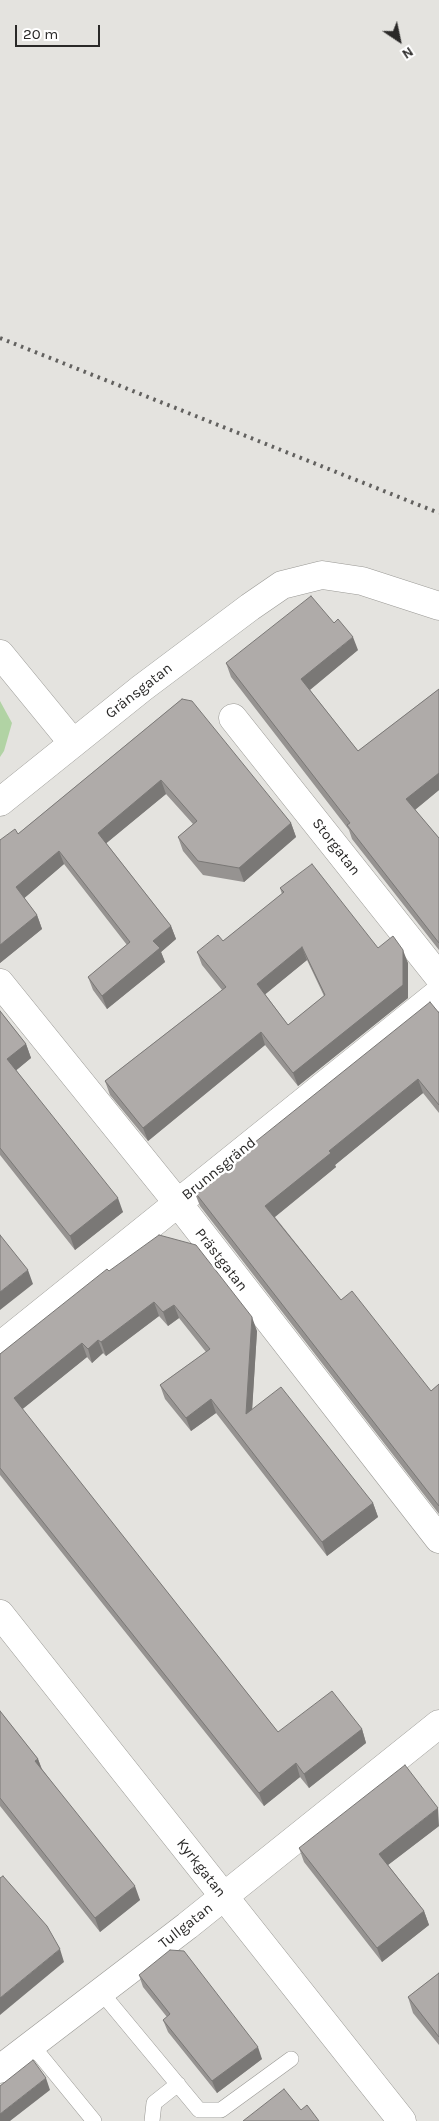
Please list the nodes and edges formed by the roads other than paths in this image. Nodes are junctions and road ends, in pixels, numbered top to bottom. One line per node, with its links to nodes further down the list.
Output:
1 (439, 606): 4 (street, Gränsgatan)
2 (0, 654): 4 (street)
3 (233, 718): 6 (street, Storgatan)
4 (73, 743): 5 (street, Gränsgatan)
5 (0, 802)
6 (439, 977)
7 (0, 983): 9 (street, Prästgatan)
8 (439, 993): 9 (street, Brunnsgränd)
9 (177, 1202): 10 (street, Brunnsgränd); 11 (street, Prästgatan)
10 (0, 1346)
11 (439, 1539)
12 (0, 1614): 14 (street, Kyrkgatan)
13 (439, 1724): 14 (street, Tullgatan)
14 (224, 1896): 15 (street, Tullgatan); 22 (street, Kyrkgatan)
15 (101, 1992): 16 (street, Tullgatan); 19 (lane)
16 (31, 2044): 18 (street, Tullgatan); 20 (lane)
17 (291, 2059): 19 (lane)
18 (0, 2069)
19 (178, 2084): 21 (lane)
20 (94, 2121)
21 (152, 2121)
22 (402, 2121)

